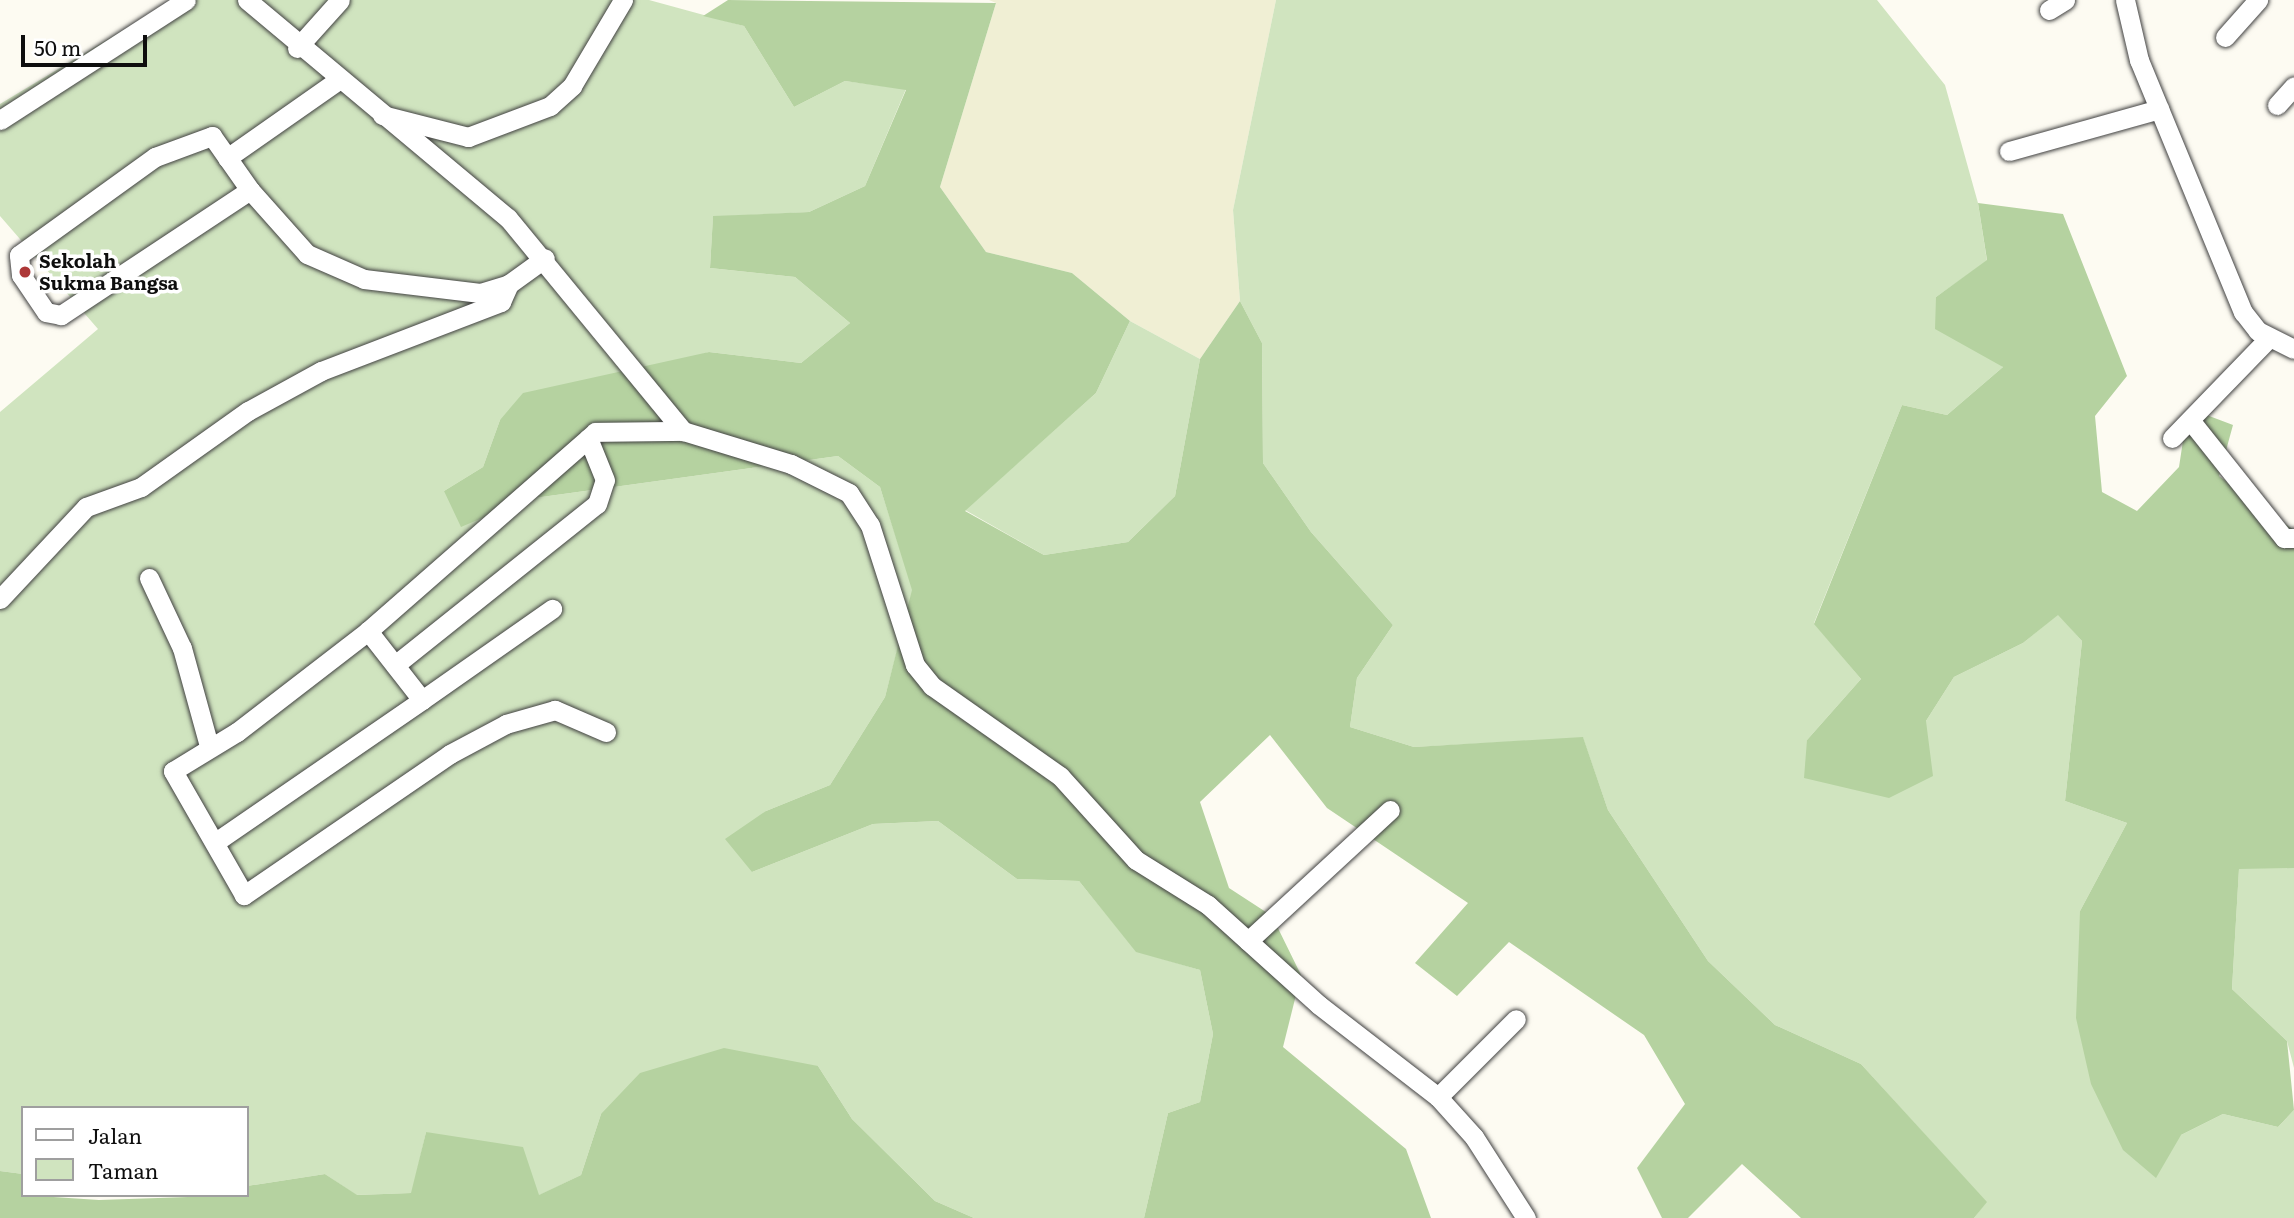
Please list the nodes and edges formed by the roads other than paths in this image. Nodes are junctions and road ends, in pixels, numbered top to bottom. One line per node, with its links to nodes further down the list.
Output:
1 (186, 0): 14 (street)
2 (247, 0): 8 (street)
3 (340, 0): 8 (street)
4 (623, 0): 13 (street)
5 (2125, 0): 12 (street)
6 (2258, 0): 7 (street)
7 (2225, 37)
8 (297, 48): 9 (street)
9 (337, 81): 13 (street); 16 (street)
10 (2294, 86): 11 (street)
11 (2277, 106)
12 (2160, 109): 15 (street); 20 (street)
13 (377, 115): 18 (street)
14 (0, 120)
15 (2009, 151)
16 (227, 158): 17 (street); 17 (street)
17 (250, 190): 19 (street)
18 (545, 258): 19 (street); 23 (street)
19 (509, 284): 28 (street)
20 (2269, 338): 21 (street); 22 (street)
21 (2294, 349)
22 (2190, 420): 25 (street); 26 (street)
23 (682, 431): 24 (street); 37 (street)
24 (588, 438): 30 (street); 31 (street)
25 (2172, 438)
26 (2294, 538)
27 (149, 578): 34 (street)
28 (0, 599)
29 (552, 609): 32 (street)
30 (368, 631): 31 (street); 34 (street)
31 (395, 665): 32 (street)
32 (422, 700): 36 (street)
33 (606, 732): 36 (street)
34 (209, 747): 36 (street)
35 (1390, 810): 37 (street)
36 (218, 841)
37 (1248, 942): 39 (street)
38 (1516, 1019): 39 (street)
39 (1438, 1097): 40 (street)
40 (1526, 1218)

